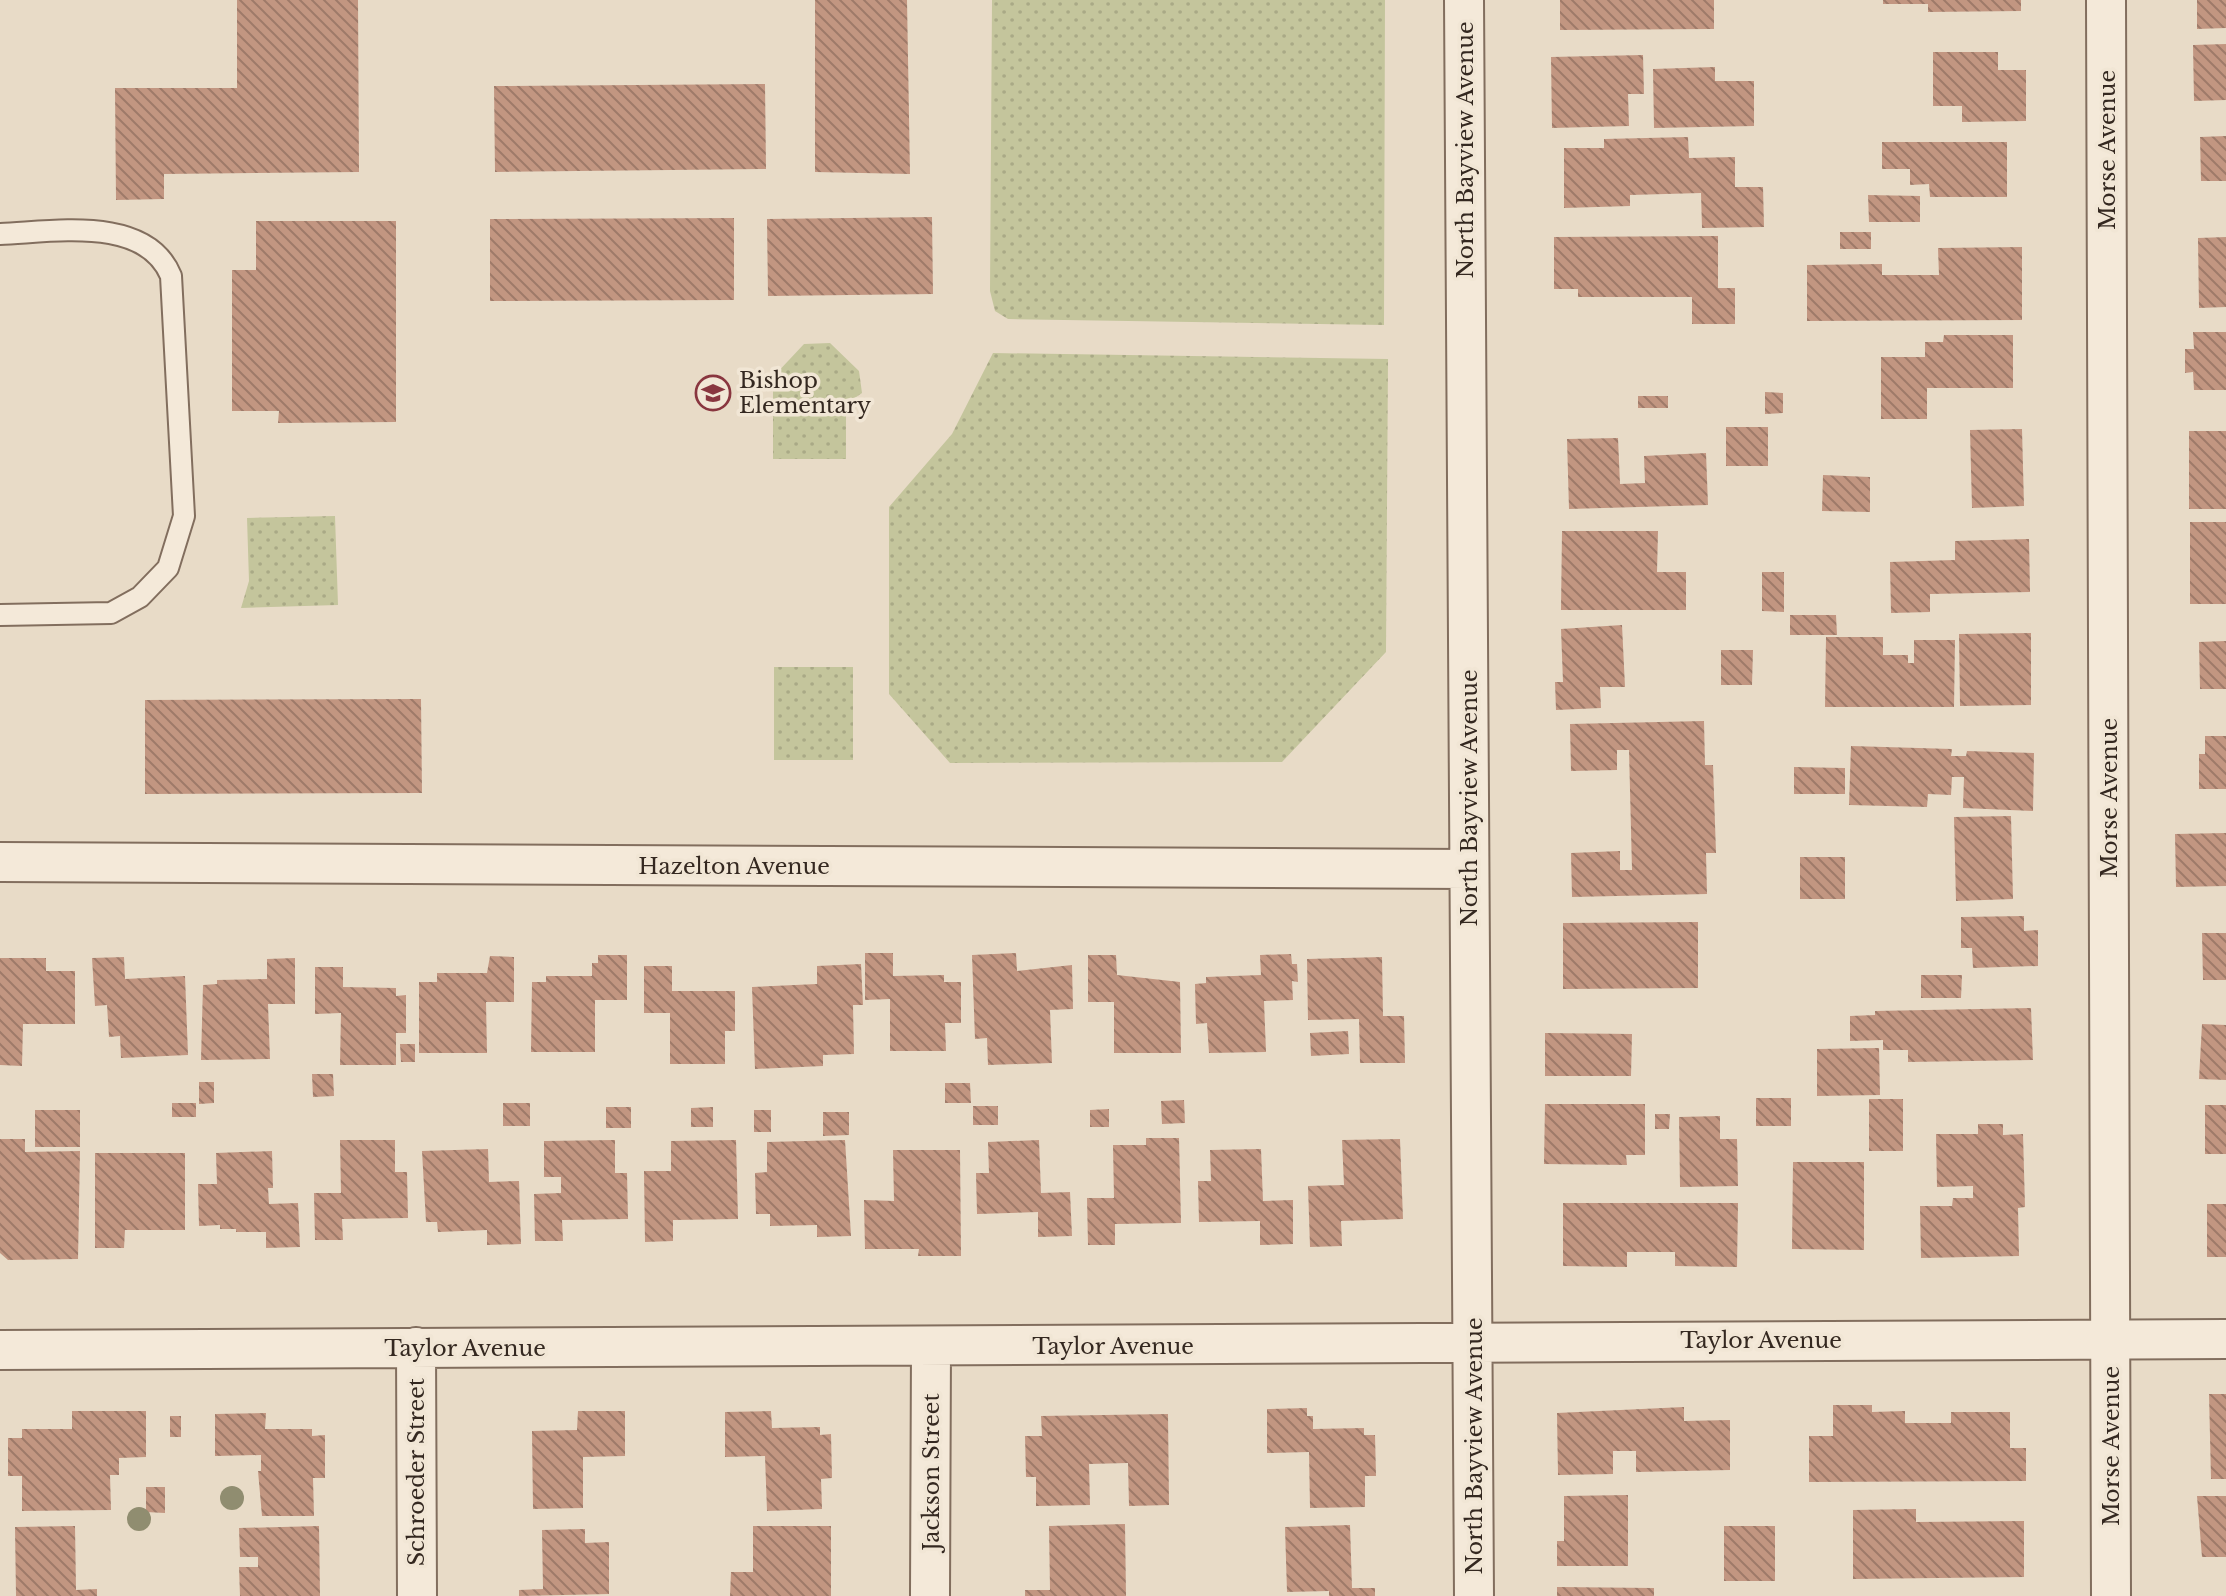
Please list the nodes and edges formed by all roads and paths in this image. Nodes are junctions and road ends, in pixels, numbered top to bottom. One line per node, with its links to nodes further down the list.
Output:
1 (1464, 0): 6 (street, North Bayview Avenue)
2 (2106, 0): 8 (street, Morse Avenue)
3 (0, 234): 4 (lane)
4 (0, 615)
5 (0, 862): 6 (street, Hazelton Avenue)
6 (1469, 869): 9 (street, North Bayview Avenue)
7 (2226, 1339): 8 (street, Taylor Avenue)
8 (2111, 1340): 9 (street, Taylor Avenue); 16 (street, Morse Avenue)
9 (1475, 1342): 11 (street, Taylor Avenue); 15 (street, North Bayview Avenue)
10 (416, 1347): 11 (street, Taylor Avenue); 12 (street, Taylor Avenue); 13 (street, Schroeder Street)
11 (931, 1347): 14 (street, Jackson Street)
12 (0, 1350)
13 (417, 1596)
14 (930, 1596)
15 (1474, 1596)
16 (2111, 1596)

